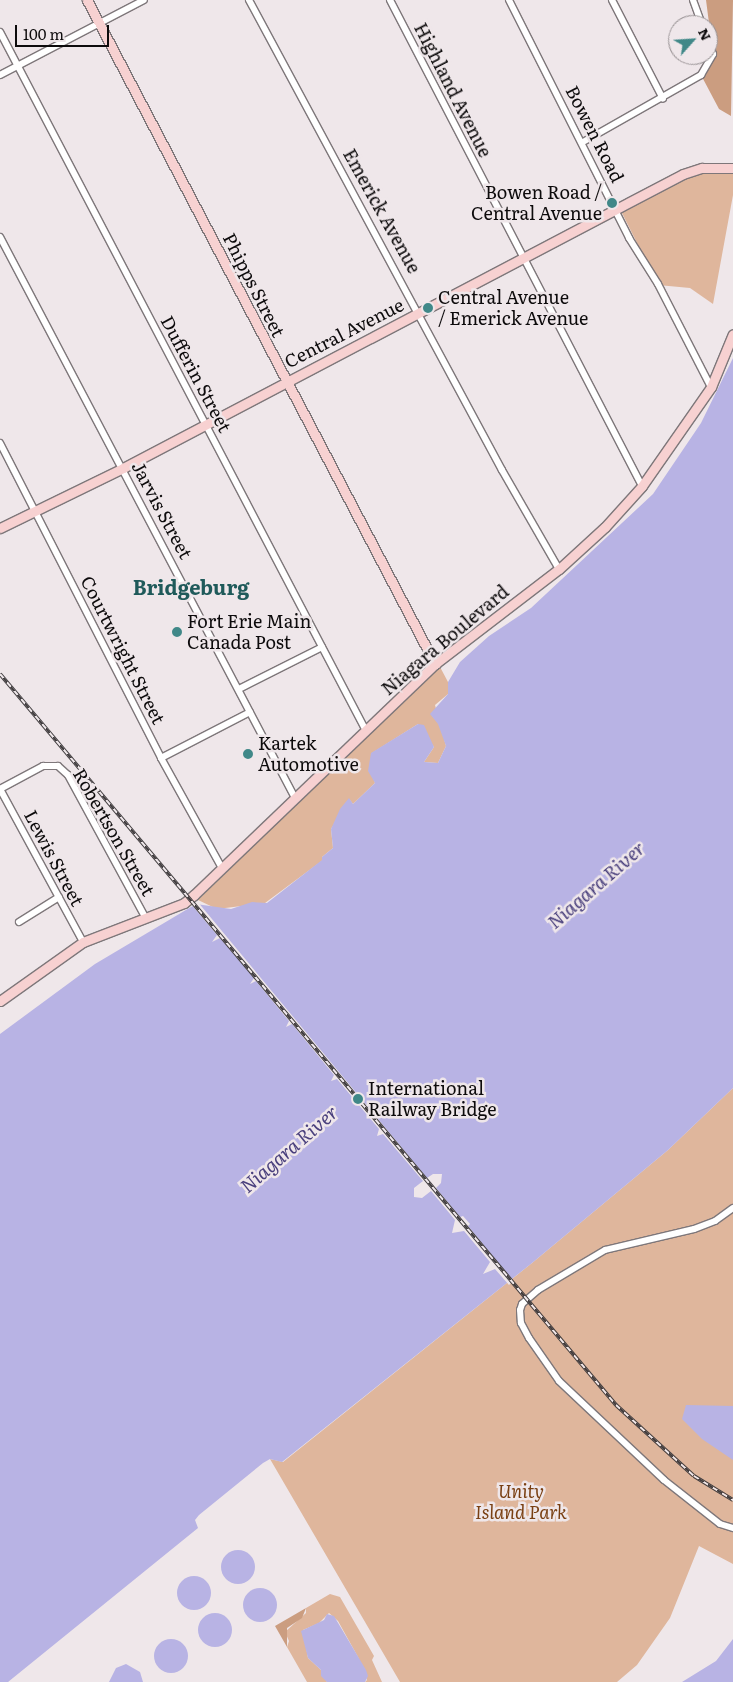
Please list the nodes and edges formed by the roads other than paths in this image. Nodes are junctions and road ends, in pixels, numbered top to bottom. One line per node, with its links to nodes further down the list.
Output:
1 (87, 0): 9 (main road, Phipps Street)
2 (144, 0): 9 (street)
3 (249, 0): 20 (street, Emerick Avenue)
4 (390, 0): 19 (street, Highland Avenue)
5 (509, 0): 15 (street, Bowen Road)
6 (612, 0): 14 (street)
7 (693, 0): 8 (street)
8 (698, 15)
9 (100, 23): 12 (street); 22 (main road, Phipps Street)
10 (0, 32): 12 (street, Dufferin Street)
11 (707, 65): 14 (street)
12 (18, 67): 13 (street); 24 (street, Dufferin Street)
13 (0, 75)
14 (664, 99): 15 (street)
15 (583, 142): 17 (street, Bowen Road)
16 (733, 168): 17 (main road, Central Avenue)
17 (615, 208): 19 (main road, Central Avenue); 23 (street, Bowen Road)
18 (0, 237): 26 (street, Jarvis Street)
19 (523, 258): 20 (main road, Central Avenue); 27 (street, Highland Avenue)
20 (420, 312): 22 (main road, Central Avenue); 30 (street, Emerick Avenue)
21 (733, 334): 23 (main road, Niagara Boulevard)
22 (286, 382): 24 (main road, Central Avenue); 32 (main road, Phipps Street)
23 (711, 387): 27 (main road, Niagara Boulevard)
24 (205, 425): 26 (main road, Central Avenue); 31 (street, Dufferin Street)
25 (0, 443): 28 (street, Courtwright Street)
26 (123, 468): 28 (main road, Central Avenue); 33 (street, Jarvis Street)
27 (642, 486): 30 (main road, Niagara Boulevard)
28 (35, 511): 29 (main road, Central Avenue); 36 (street, Courtwright Street)
29 (0, 528)
30 (559, 569): 32 (main road, Niagara Boulevard)
31 (322, 647): 33 (street); 35 (street, Dufferin Street)
32 (435, 664): 35 (main road, Niagara Boulevard)
33 (239, 689): 34 (street, Jarvis Street)
34 (250, 712): 36 (street); 38 (street, Jarvis Street)
35 (365, 729): 38 (main road, Niagara Boulevard)
36 (161, 758): 39 (street, Courtwright Street)
37 (0, 789): 40 (street, Lewis Street); 41 (street, Robertson Street)
38 (294, 798): 39 (main road, Niagara Boulevard)
39 (222, 868): 41 (main road, Niagara Boulevard)
40 (59, 897): 42 (street); 43 (street, Lewis Street)
41 (145, 917): 43 (main road, Niagara Boulevard)
42 (19, 922)
43 (83, 942): 44 (main road, Niagara Boulevard)
44 (0, 1001)
45 (733, 1208): 46 (street)
46 (733, 1528)

